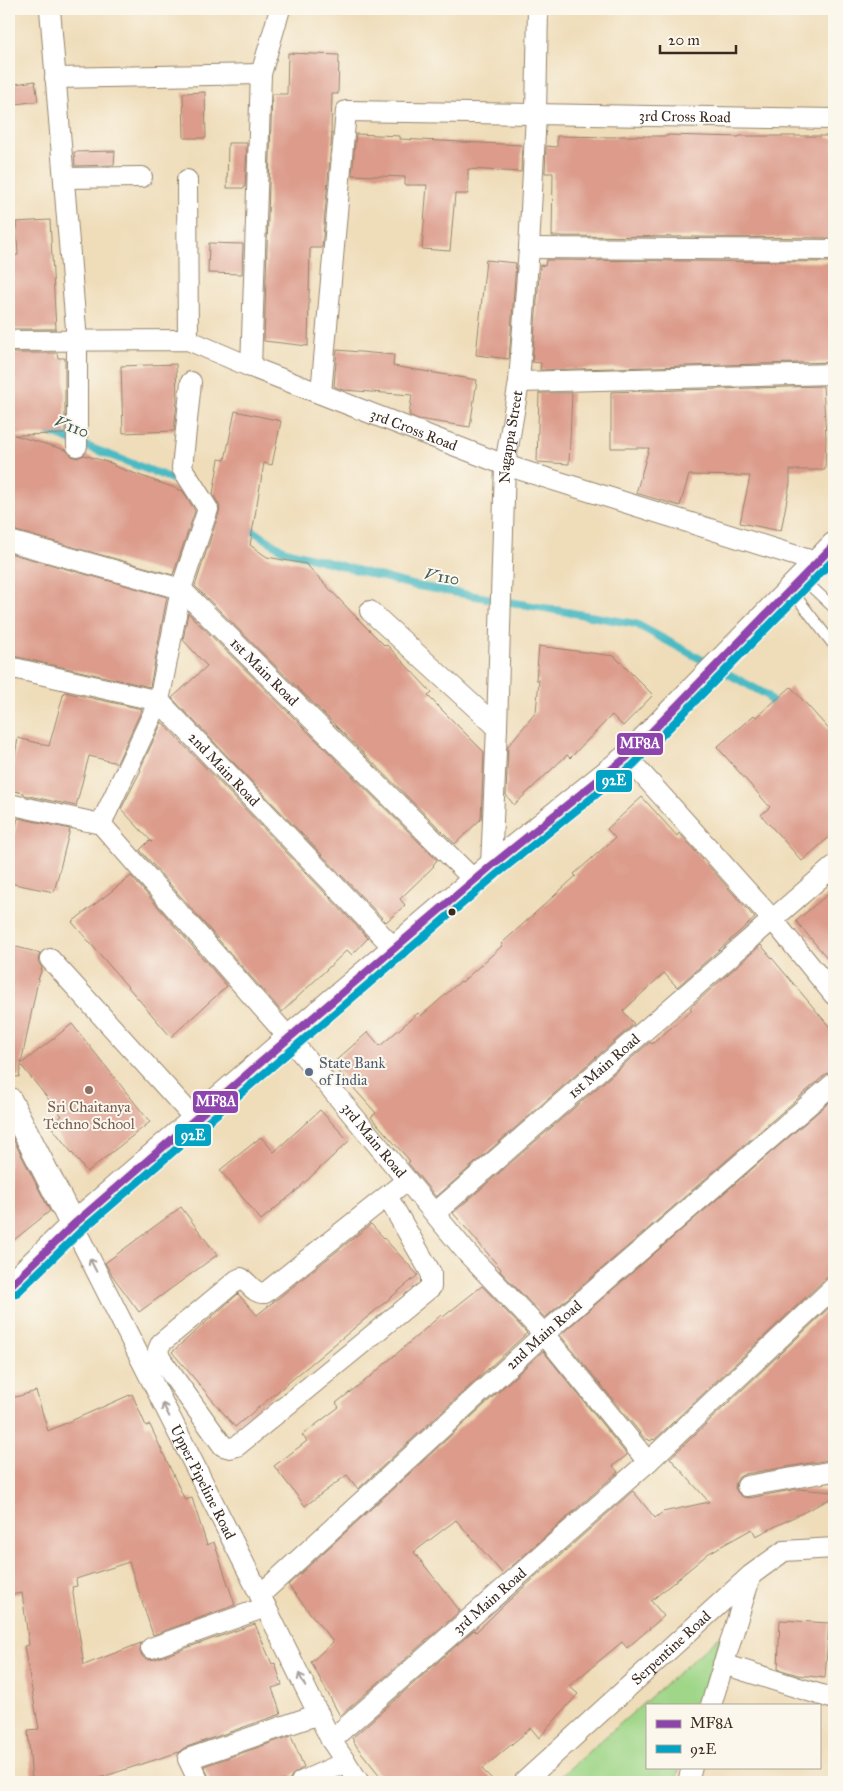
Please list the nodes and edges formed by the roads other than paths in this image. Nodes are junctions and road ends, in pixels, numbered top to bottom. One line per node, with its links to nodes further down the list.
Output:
1 (50, 9): 5 (street)
2 (280, 9): 4 (street)
3 (538, 9): 6 (street, Nagappa Street)
4 (261, 74): 5 (street); 16 (street)
5 (55, 78): 9 (street)
6 (536, 114): 7 (street, 3rd Cross Road); 11 (street, Nagappa Street); 20 (street, 3rd Cross Road)
7 (834, 119)
8 (142, 177): 9 (street)
9 (64, 178): 15 (street)
10 (187, 180): 13 (street)
11 (529, 248): 12 (street); 19 (street, Nagappa Street)
12 (834, 250)
13 (188, 340): 15 (street, 3rd Cross Road); 16 (street, 3rd Cross Road)
14 (9, 341): 15 (street, 3rd Cross Road)
15 (77, 341): 21 (street)
16 (251, 367): 20 (street, 3rd Cross Road)
17 (834, 374): 19 (street)
18 (191, 382): 26 (street)
19 (519, 382): 22 (street, Nagappa Street)
20 (321, 393): 22 (street, 3rd Cross Road)
21 (77, 446)
22 (505, 465): 25 (street, 3rd Cross Road); 32 (street, Nagappa Street)
23 (9, 541): 26 (street, 1st Main Road)
24 (834, 546): 25 (street)
25 (803, 576): 27 (lane); 29 (lane); 33 (street)
26 (181, 589): 31 (street); 37 (street, 1st Main Road)
27 (834, 608)
28 (370, 611): 32 (street)
29 (832, 643)
30 (9, 667): 31 (street)
31 (159, 701): 35 (street); 39 (street, 2nd Main Road)
32 (498, 727): 37 (street, Nagappa Street)
33 (627, 758): 37 (street); 38 (street)
34 (9, 804): 35 (street)
35 (101, 824): 42 (street, 3rd Main Road)
36 (834, 866): 38 (street, 1st Main Road)
37 (483, 874): 39 (street)
38 (773, 920): 41 (street); 48 (street, 1st Main Road)
39 (394, 948): 42 (street)
40 (50, 959): 45 (street)
41 (834, 995)
42 (289, 1038): 45 (street); 46 (street, 3rd Main Road)
43 (834, 1083): 52 (street, 2nd Main Road)
44 (9, 1100): 49 (street)
45 (195, 1119): 49 (street)
46 (407, 1180): 47 (street); 48 (street, 3rd Main Road)
47 (386, 1196): 47 (street)
48 (435, 1213): 52 (street, 3rd Main Road)
49 (73, 1225): 50 (street); 58 (street, Upper Pipeline Road, one-way to 49)
50 (9, 1287)
51 (834, 1287): 53 (street, 3rd Main Road)
52 (544, 1334): 53 (street, 3rd Main Road); 58 (street, 2nd Main Road)
53 (648, 1462): 64 (street, 3rd Main Road)
54 (834, 1471): 55 (street)
55 (747, 1486)
56 (834, 1548): 57 (street, Serpentine Road)
57 (751, 1576): 60 (street); 70 (street, Serpentine Road)
58 (263, 1601): 59 (street); 63 (street, Upper Pipeline Road, one-way to 58)
59 (152, 1648)
60 (723, 1664): 61 (street); 62 (street)
61 (834, 1699)
62 (711, 1704)
63 (319, 1714): 64 (street, Upper Pipeline Road); 67 (street)
64 (331, 1740): 65 (street, Upper Pipeline Road)
65 (346, 1762): 68 (street); 69 (street, Upper Pipeline Road)
66 (692, 1768): 71 (street)
67 (199, 1782)
68 (301, 1782)
69 (359, 1782)
70 (524, 1782)
71 (688, 1782)

